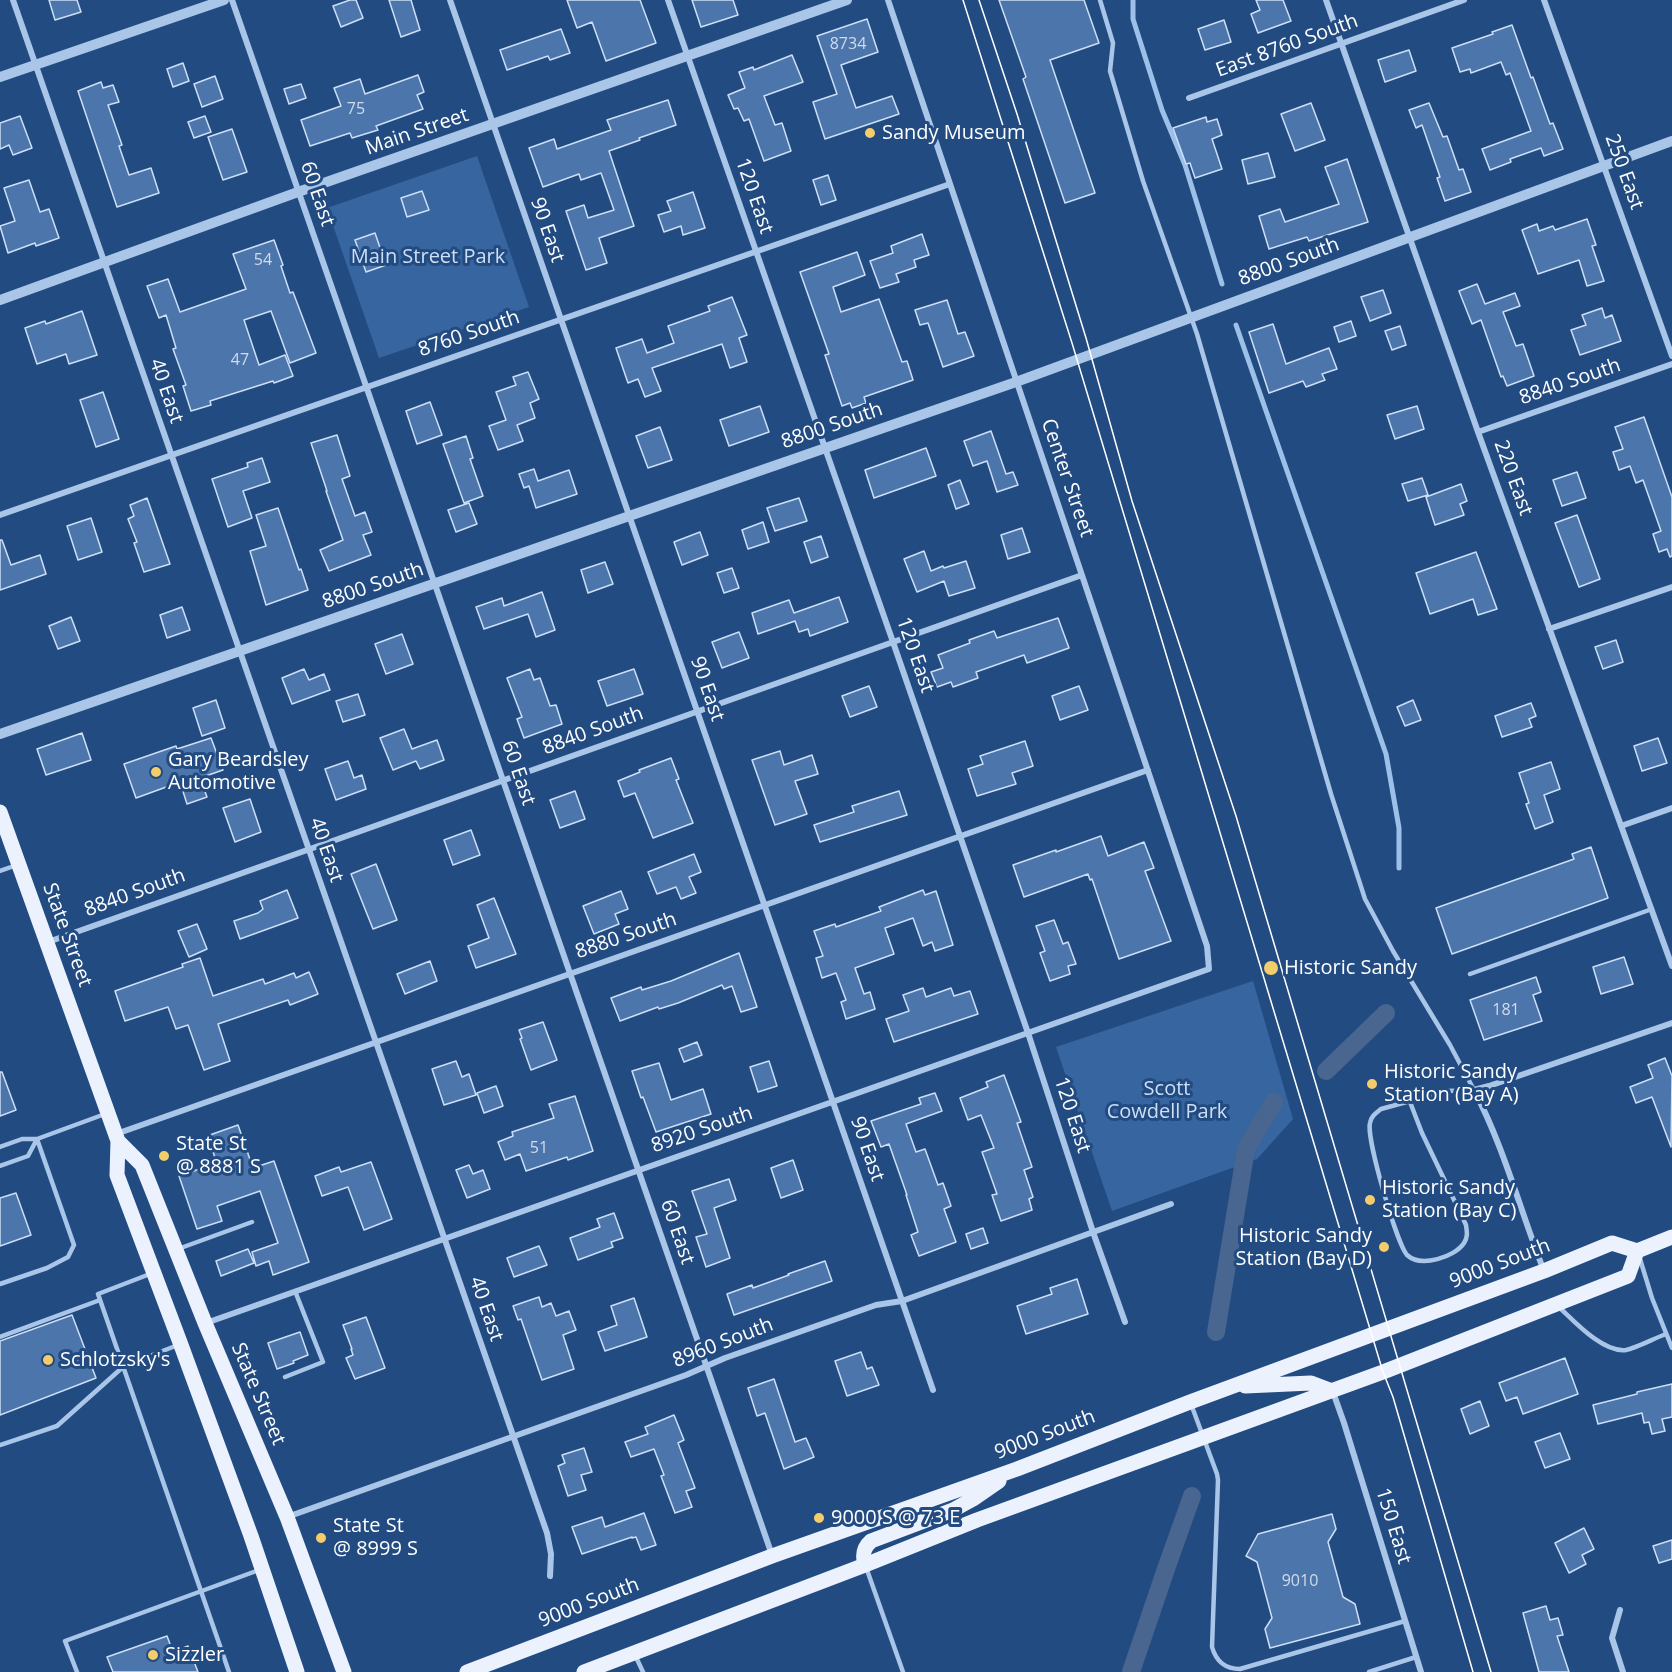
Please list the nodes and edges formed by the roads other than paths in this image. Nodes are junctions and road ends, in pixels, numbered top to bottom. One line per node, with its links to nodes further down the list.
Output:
1 (13, 0): 14 (street, 40 East)
2 (224, 0): 14 (street)
3 (232, 0): 21 (street, 60 East)
4 (450, 0): 17 (street, 90 East)
5 (668, 0): 13 (street, 120 East)
6 (847, 0): 13 (street, Main Street)
7 (888, 0): 20 (street, Center Street)
8 (1100, 0): 26 (lane)
9 (1326, 0): 12 (street, 220 East)
10 (1464, 0): 12 (street, East 8760 South)
11 (1544, 0): 19 (street, 250 East)
12 (1341, 44): 16 (street, East 8760 South); 22 (street, 220 East)
13 (688, 56): 17 (street, Main Street); 23 (street, 120 East)
14 (35, 64): 15 (street); 24 (street, 40 East)
15 (0, 76)
16 (1189, 98)
17 (493, 125): 21 (street, Main Street); 27 (street, 90 East)
18 (1672, 141): 19 (street, 8800 South)
19 (1604, 166): 22 (street, 8800 South); 28 (street, 250 East)
20 (950, 184): 23 (street, 8760 South); 30 (street, Center Street)
21 (298, 192): 24 (street, Main Street); 31 (street, 60 East)
22 (1410, 237): 26 (street, 8800 South); 32 (street, 220 East)
23 (756, 252): 27 (street, 8760 South); 33 (street, 120 East)
24 (104, 261): 25 (street, Main Street); 34 (street, 40 East)
25 (0, 300)
26 (1191, 317): 30 (street, 8800 South); 65 (lane)
27 (561, 319): 31 (street, 8760 South); 36 (street, 90 East)
28 (1672, 356)
29 (1672, 364): 32 (street, 8840 South)
30 (1016, 382): 33 (street, 8800 South); 37 (street, Center Street)
31 (366, 387): 34 (street, 8760 South); 38 (street, 60 East)
32 (1478, 432): 40 (street, 220 East)
33 (824, 448): 36 (street, 8800 South); 41 (street, 120 East)
34 (171, 455): 35 (street, 8760 South); 42 (street, 40 East)
35 (0, 515)
36 (629, 516): 38 (street, 8800 South); 43 (street, 90 East)
37 (1082, 575): 41 (street, 8840 South); 45 (street, Center Street)
38 (434, 584): 42 (street, 8800 South); 46 (street, 60 East)
39 (1672, 587): 40 (street)
40 (1549, 629): 49 (street, 220 East)
41 (893, 642): 43 (street, 8840 South); 50 (street, 120 East)
42 (240, 651): 44 (street, 8800 South); 52 (street, 40 East)
43 (697, 712): 46 (street, 8840 South); 55 (street, 90 East)
44 (0, 734)
45 (1148, 770): 50 (street, 8880 South); 59 (street, Center Street)
46 (503, 780): 52 (street, 8840 South); 60 (street, 60 East)
47 (1672, 808): 49 (street)
48 (0, 812): 51 (main road, State Street)
49 (1621, 826): 56 (street, 220 East)
50 (959, 836): 55 (street, 8880 South); 63 (street, 120 East)
51 (5, 843): 53 (main road, State Street)
52 (309, 849): 57 (street, 8840 South); 64 (street, 40 East)
53 (19, 864): 54 (lane); 57 (main road, State Street)
54 (0, 871)
55 (764, 905): 60 (street, 8880 South); 66 (street, 90 East)
56 (1652, 909): 58 (street, 220 East); 61 (lane)
57 (47, 942): 68 (main road, State Street)
58 (1672, 966)
59 (1209, 969): 63 (street, 8920 South)
60 (570, 973): 64 (street, 8880 South); 73 (street, 60 East)
61 (1470, 974)
62 (1672, 1023): 65 (street)
63 (1028, 1033): 66 (street, 8920 South); 76 (street, 120 East)
64 (376, 1042): 69 (street, 8880 South); 78 (street, 40 East)
65 (1474, 1090): 67 (lane); 81 (street)
66 (833, 1101): 73 (street, 8920 South); 86 (street, 90 East)
67 (1410, 1102): 67 (lane)
68 (108, 1113): 69 (main road, State Street); 70 (lane)
69 (117, 1138): 79 (main road, State Street); 82 (main road, State Street)
70 (37, 1139): 71 (lane); 72 (lane); 83 (lane)
71 (0, 1147)
72 (0, 1166)
73 (638, 1170): 78 (street, 8920 South); 95 (street, 60 East)
74 (1171, 1204): 76 (street, 8960 South)
75 (252, 1222): 79 (lane)
76 (1093, 1232): 86 (street, 8960 South); 88 (street, 120 East)
77 (1672, 1237): 80 (main road)
78 (444, 1239): 84 (street, 8920 South); 101 (street, 40 East)
79 (176, 1250): 89 (main road, State Street)
80 (1637, 1251): 81 (main road, 9000 South); 87 (main road); 90 (lane)
81 (1544, 1271): 97 (main road, 9000 South)
82 (153, 1273): 85 (lane); 92 (main road, State Street)
83 (0, 1284)
84 (295, 1291): 89 (street, 8920 South); 96 (lane)
85 (100, 1300): 91 (lane); 94 (lane)
86 (902, 1301): 95 (street, 8960 South); 98 (street, 90 East)
87 (1557, 1305): 90 (lane); 99 (main road)
88 (1125, 1322)
89 (205, 1323): 105 (main road, State Street)
90 (1666, 1334): 93 (lane)
91 (0, 1337)
92 (181, 1345): 94 (lane); 108 (main road, State Street)
93 (1672, 1348)
94 (124, 1366): 103 (lane); 110 (lane)
95 (706, 1367): 101 (street, 8960 South); 106 (street, 60 East)
96 (285, 1377)
97 (1233, 1386): 99 (main road); 100 (main road, 9000 South)
98 (933, 1390)
99 (1332, 1391): 102 (main road); 112 (street, 150 East)
100 (1190, 1402): 102 (lane); 104 (main road, 9000 South)
101 (513, 1437): 105 (street, 8960 South); 109 (street, 40 East)
102 (1203, 1437): 107 (main road); 112 (lane)
103 (0, 1445)
104 (1017, 1469): 106 (main road, 9000 South); 107 (main road)
105 (287, 1517): 119 (main road, State Street)
106 (772, 1556): 120 (main road, 9000 South)
107 (865, 1565): 113 (main road); 123 (lane)
108 (262, 1569): 110 (lane); 118 (main road, State Street)
109 (550, 1576)
110 (201, 1590): 116 (lane); 117 (lane)
111 (1620, 1610): 126 (street)
112 (1405, 1620): 114 (street, 150 East)
113 (634, 1653): 115 (main road); 122 (lane)
114 (1416, 1657): 124 (lane); 125 (street, 150 East)
115 (601, 1669): 121 (main road)
116 (76, 1672)
117 (229, 1672)
118 (297, 1672)
119 (344, 1672)
120 (467, 1672)
121 (584, 1672)
122 (643, 1672)
123 (903, 1672)
124 (1369, 1672)
125 (1420, 1672)
126 (1623, 1672)

